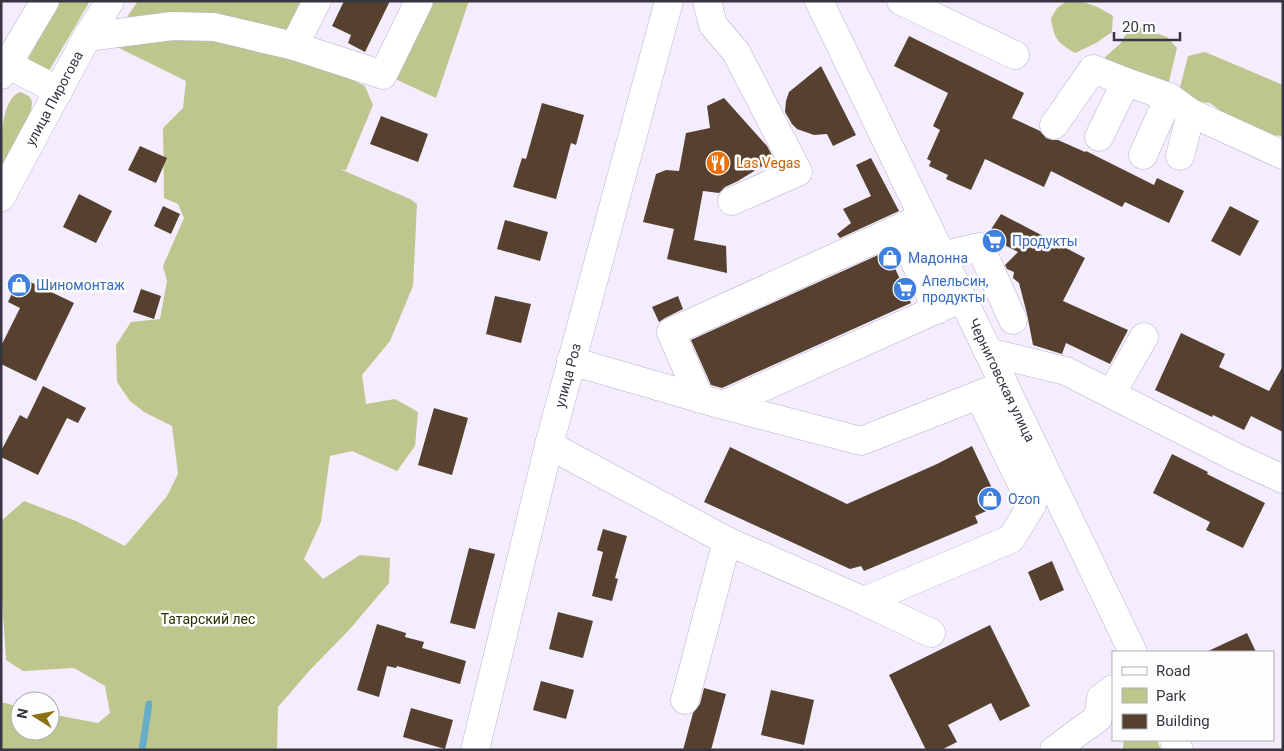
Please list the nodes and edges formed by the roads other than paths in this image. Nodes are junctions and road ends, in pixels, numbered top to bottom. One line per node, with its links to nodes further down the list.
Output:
1 (45, 1): 12 (street)
2 (110, 1): 9 (street, улица Пирогова)
3 (317, 1): 10 (street)
4 (420, 1): 10 (street)
5 (669, 1): 31 (street, улица Роз)
6 (707, 1): 23 (street)
7 (818, 1): 24 (street, Черниговская улица)
8 (901, 1): 11 (street)
9 (87, 37): 10 (street); 14 (street, улица Пирогова)
10 (294, 46)
11 (1015, 55)
12 (4, 70): 14 (street)
13 (1126, 82): 15 (street); 17 (street); 18 (street)
14 (58, 91): 22 (street, улица Пирогова)
15 (1168, 96): 16 (street); 19 (street)
16 (1191, 113): 20 (street); 21 (street)
17 (1054, 125)
18 (1099, 137)
19 (1143, 155)
20 (1283, 155)
21 (1180, 156)
22 (1, 197)
23 (732, 201)
24 (911, 224): 25 (street, Черниговская улица); 27 (street); 35 (street)
25 (941, 256): 26 (street, Черниговская улица); 28 (street)
26 (962, 298): 27 (street); 30 (street, Черниговская улица)
27 (937, 310): 35 (street)
28 (1013, 320)
29 (1144, 337): 33 (street)
30 (988, 352): 32 (street, Черниговская улица); 33 (street)
31 (572, 361): 35 (street); 36 (street, улица Роз)
32 (1004, 386): 34 (street); 41 (street, Черниговская улица)
33 (1111, 394): 37 (street)
34 (979, 396): 35 (street); 39 (street)
35 (712, 402)
36 (549, 445): 38 (street); 44 (street, улица Роз)
37 (1283, 479)
38 (728, 541): 39 (street); 43 (street)
39 (864, 601): 40 (street)
40 (931, 633)
41 (1132, 651)
42 (1112, 690): 45 (street)
43 (685, 700)
44 (475, 750)
45 (1054, 750)

